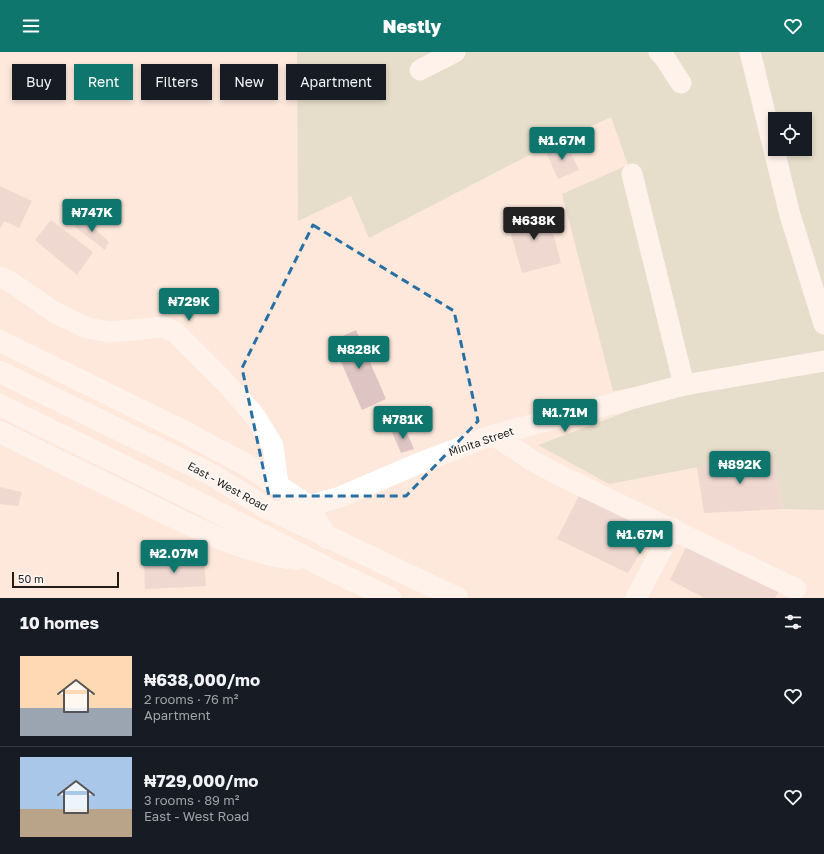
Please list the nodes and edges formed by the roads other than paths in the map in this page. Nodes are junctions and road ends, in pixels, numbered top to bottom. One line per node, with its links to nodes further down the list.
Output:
1 (455, 52): 4 (street)
2 (659, 52): 5 (street)
3 (750, 52): 8 (street)
4 (420, 70)
5 (681, 84)
6 (632, 174): 12 (street)
7 (0, 277): 16 (street)
8 (824, 324)
9 (0, 341): 16 (main road)
10 (824, 361): 12 (street, Minita Street)
11 (0, 372): 19 (main road, East - West Road)
12 (684, 385): 15 (street, Minita Street)
13 (0, 405): 20 (main road)
14 (0, 432): 20 (main road)
15 (493, 435): 17 (street, Minita Street); 18 (street)
16 (278, 484): 17 (main road)
17 (308, 506): 19 (main road)
18 (673, 528): 21 (street); 24 (street)
19 (328, 538): 23 (main road, East - West Road)
20 (312, 561): 22 (main road)
21 (796, 589)
22 (390, 598)
23 (457, 598)
24 (636, 598)

